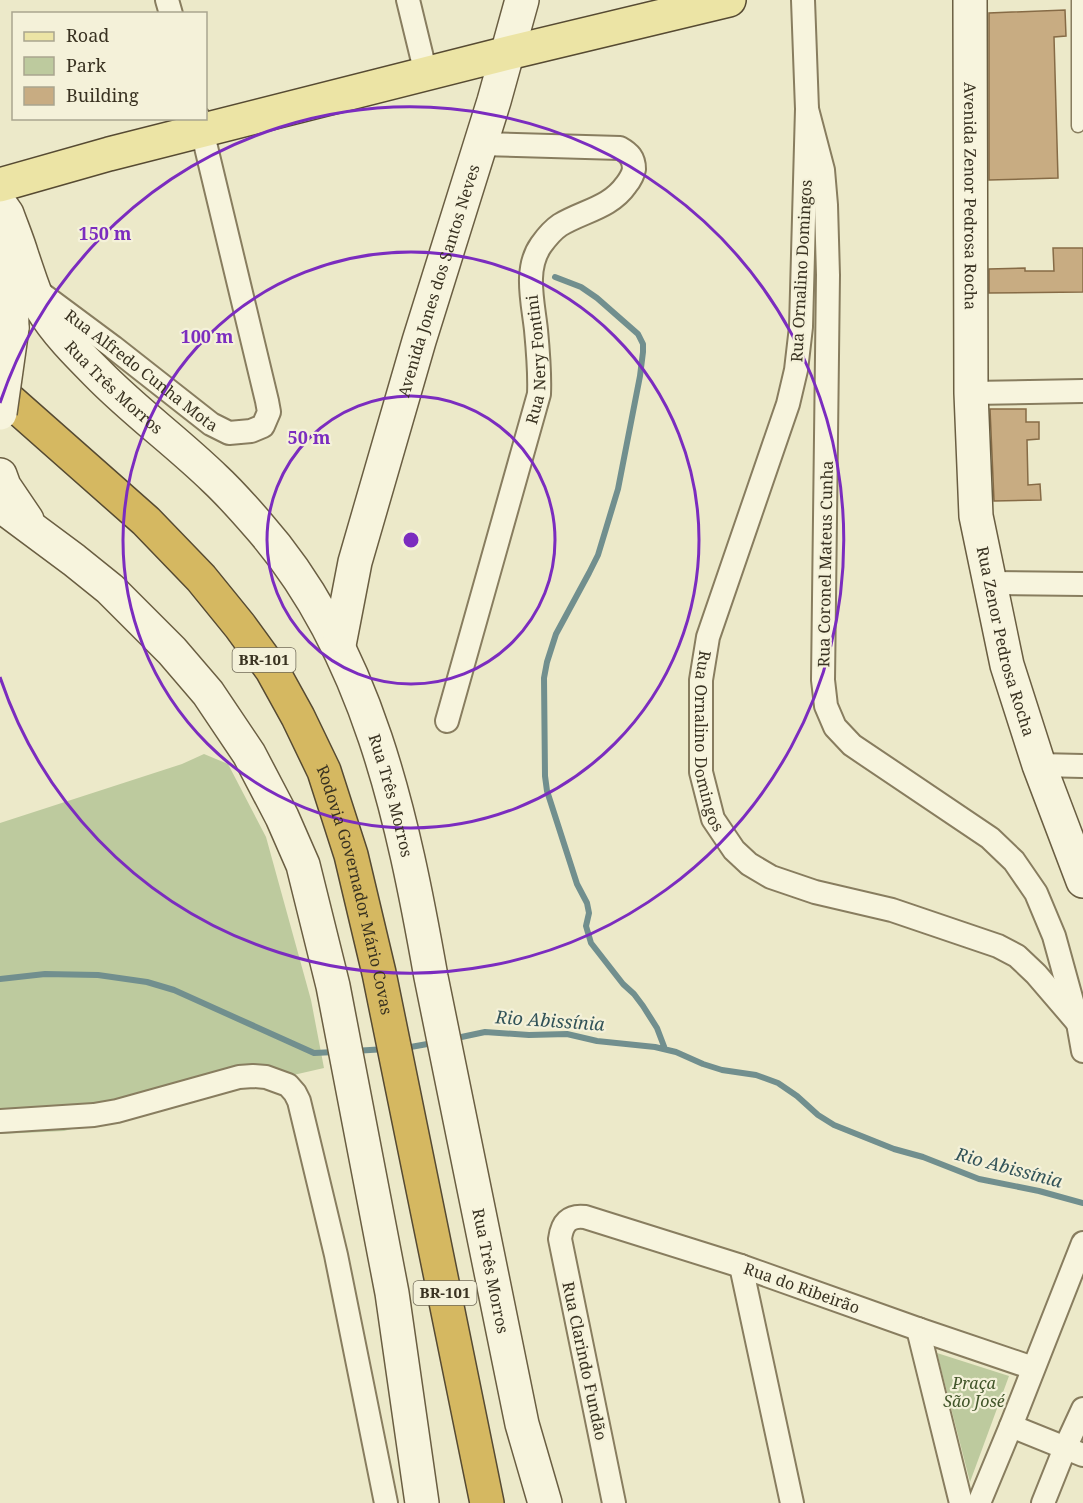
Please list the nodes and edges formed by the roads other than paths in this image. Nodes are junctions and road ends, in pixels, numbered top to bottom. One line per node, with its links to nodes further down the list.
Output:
1 (408, 0): 8 (street)
2 (522, 0): 7 (main road, Avenida Jones dos Santos Neves)
3 (729, 0): 7 (main road)
4 (803, 0): 9 (street, Rua Coronel Mateus Cunha)
5 (970, 0): 19 (main road, Avenida Zenor Pedrosa Rocha)
6 (1078, 0): 11 (lane)
7 (508, 52): 8 (main road); 12 (main road, Avenida Jones dos Santos Neves)
8 (426, 74): 10 (main road)
9 (807, 109): 33 (street, Rua Coronel Mateus Cunha); 33 (street, Rua Ornalino Domingos)
10 (200, 125): 13 (main road); 16 (street, Rua Alfredo Cunha Mota)
11 (1078, 126)
12 (481, 144): 24 (main road, Avenida Jones dos Santos Neves); 29 (street, Rua Nery Fontini)
13 (0, 185)
14 (0, 204): 16 (main road, Rua Três Morros)
15 (0, 237): 20 (main road, bridge)
16 (32, 287): 27 (main road, Rua Três Morros)
17 (0, 392): 46 (highway, Rodovia Governador Mário Covas / BR-101)
18 (1083, 392): 19 (street)
19 (971, 393): 25 (main road, Rua Zenor Pedrosa Rocha)
20 (0, 413)
21 (0, 475): 23 (main road)
22 (0, 505): 23 (main road)
23 (36, 533): 45 (main road)
24 (355, 562): 27 (main road); 28 (main road, Avenida Jones dos Santos Neves)
25 (989, 584): 26 (street); 30 (main road, Rua Zenor Pedrosa Rocha)
26 (1083, 584)
27 (305, 586): 28 (main road, Rua Três Morros)
28 (339, 645): 47 (main road, Rua Três Morros)
29 (447, 721)
30 (1039, 765): 31 (street); 32 (main road, Rua Zenor Pedrosa Rocha)
31 (1083, 766)
32 (1083, 881)
33 (1078, 1023): 34 (street)
34 (1083, 1051)
35 (0, 1121): 44 (street)
36 (568, 1221): 38 (street, Rua do Ribeirão); 48 (street, Rua Clarindo Fundão)
37 (1083, 1243): 40 (street)
38 (741, 1266): 39 (street, Rua do Ribeirão); 49 (street)
39 (918, 1329): 40 (street, Rua do Ribeirão); 50 (street)
40 (1033, 1368): 42 (street)
41 (1083, 1409): 43 (street)
42 (1011, 1426): 43 (street); 51 (street)
43 (1074, 1452): 52 (street)
44 (386, 1503)
45 (422, 1503)
46 (487, 1503)
47 (545, 1503)
48 (614, 1503)
49 (792, 1503)
50 (961, 1503)
51 (979, 1503)
52 (1044, 1503)

